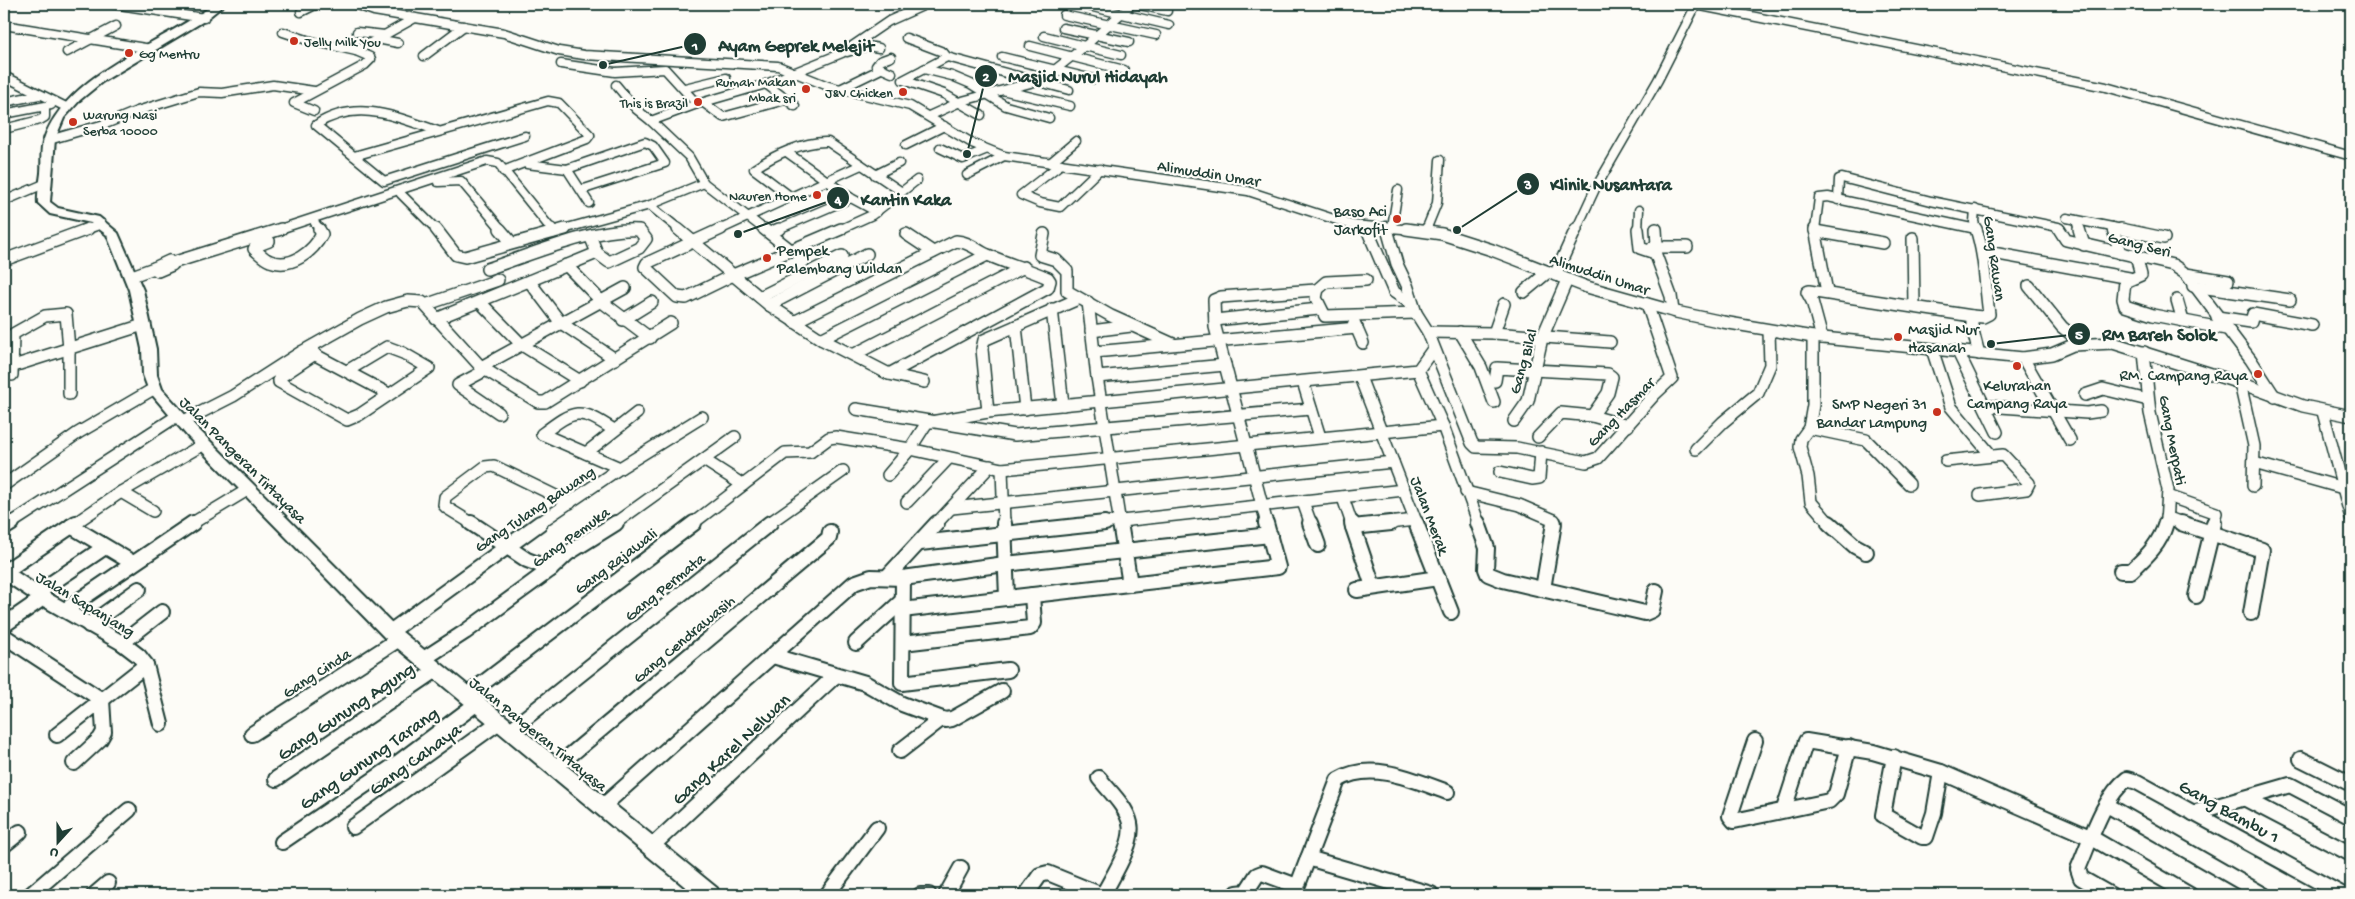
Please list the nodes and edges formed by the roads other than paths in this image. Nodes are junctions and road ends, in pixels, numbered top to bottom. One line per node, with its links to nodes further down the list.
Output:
1 (113, 4): 12 (street)
2 (220, 4): 12 (main road)
3 (317, 4): 9 (street)
4 (354, 4): 13 (street, Alimuddin Umar)
5 (927, 4): 36 (street)
6 (1080, 4): 10 (street)
7 (1133, 4): 8 (street); 10 (street)
8 (1167, 11)
9 (300, 12)
10 (1121, 13): 14 (street); 16 (street)
11 (1064, 15): 14 (street)
12 (204, 18): 33 (main road)
13 (415, 18): 18 (street, Alimuddin Umar); 25 (street)
14 (1109, 24): 22 (street); 23 (street)
15 (4, 25): 27 (street)
16 (1169, 25)
17 (116, 26): 27 (street)
18 (464, 26): 38 (street); 49 (street, Alimuddin Umar)
19 (1062, 28): 22 (street)
20 (283, 32): 34 (street)
21 (357, 32): 25 (street)
22 (1097, 35): 28 (street); 31 (street)
23 (1156, 35)
24 (1044, 36): 31 (street)
25 (381, 37): 29 (street); 34 (street)
26 (906, 38): 41 (street)
27 (93, 40): 33 (street); 35 (street)
28 (1129, 42)
29 (398, 43)
30 (1030, 46): 42 (street)
31 (1085, 46): 37 (street); 42 (street)
32 (879, 48): 36 (street)
33 (151, 49): 74 (main road)
34 (356, 51): 65 (street)
35 (67, 52)
36 (842, 53): 49 (street)
37 (1121, 55)
38 (424, 56)
39 (1002, 56): 47 (street)
40 (891, 57): 45 (street)
41 (947, 57): 43 (street); 46 (street)
42 (1072, 57): 47 (street); 48 (street)
43 (970, 63): 52 (street); 53 (street)
44 (561, 64): 61 (street)
45 (881, 69): 50 (street); 62 (street)
46 (924, 69): 52 (street); 69 (street)
47 (1054, 70): 55 (street); 57 (street)
48 (1124, 70)
49 (795, 72): 58 (street); 62 (street, Alimuddin Umar)
50 (892, 73)
51 (4, 76): 56 (street)
52 (952, 76): 53 (street)
53 (980, 76): 57 (street); 66 (street)
54 (726, 78): 61 (street)
55 (1093, 79)
56 (17, 82): 59 (street); 67 (street)
57 (1038, 82): 63 (street); 64 (street)
58 (766, 84): 68 (street); 71 (street)
59 (6, 85): 67 (street)
60 (616, 85): 80 (street)
61 (685, 88): 71 (street)
62 (840, 89): 78 (street, Alimuddin Umar)
63 (1004, 90): 66 (street); 73 (street)
64 (1069, 90)
65 (314, 91): 75 (street); 85 (street)
66 (987, 94): 69 (street); 79 (street)
67 (35, 96): 70 (street); 74 (street)
68 (785, 100): 71 (street); 72 (street)
69 (962, 101): 77 (street); 78 (street)
70 (4, 102)
71 (700, 104): 80 (street)
72 (795, 106)
73 (1070, 106)
74 (55, 107): 76 (street); 82 (street); 85 (main road)
75 (314, 111)
76 (4, 114)
77 (981, 115)
78 (929, 116): 81 (street, Alimuddin Umar)
79 (1049, 118)
80 (651, 120): 107 (street)
81 (944, 126): 87 (street); 89 (street, Alimuddin Umar)
82 (4, 129)
83 (438, 131): 91 (street); 91 (street); 97 (street)
84 (525, 136): 91 (street)
85 (49, 140): 108 (main road)
86 (1076, 141): 96 (street)
87 (906, 145)
88 (940, 148): 89 (street)
89 (985, 150): 92 (street, Alimuddin Umar)
90 (788, 153): 99 (street); 106 (street); 113 (street)
91 (354, 156)
92 (1004, 156): 96 (street, Alimuddin Umar); 104 (street)
93 (2351, 156): 158 (street)
94 (1440, 160): 130 (street)
95 (899, 163): 103 (street)
96 (1050, 163): 98 (street, Alimuddin Umar)
97 (527, 164): 100 (street); 102 (street)
98 (1061, 164): 101 (street, Alimuddin Umar); 101 (street)
99 (861, 166): 103 (street); 106 (street)
100 (567, 168): 109 (street); 109 (street)
101 (1100, 169): 125 (street, Alimuddin Umar)
102 (503, 171): 132 (street); 161 (street)
103 (875, 175): 110 (street)
104 (967, 175)
105 (917, 180): 110 (street)
106 (828, 182): 113 (street); 114 (street)
107 (704, 183): 122 (street); 132 (street)
108 (44, 184): 116 (street); 124 (main road)
109 (581, 190): 117 (street)
110 (900, 190): 121 (street)
111 (1398, 190): 126 (street)
112 (401, 194): 123 (street); 140 (street); 140 (street)
113 (791, 197): 122 (street)
114 (851, 198): 121 (street); 133 (street)
115 (1838, 200): 119 (street); 128 (street); 131 (street)
116 (4, 201)
117 (589, 204)
118 (653, 208): 139 (street)
119 (1975, 209): 128 (street, Gang Rawan); 142 (street, Gang Seri)
120 (1639, 210): 144 (street)
121 (877, 212): 145 (street)
122 (749, 217): 133 (street); 139 (street)
123 (315, 223): 123 (street)
124 (102, 224): 154 (street); 161 (main road, Jalan Pangeran Tirtayasa)
125 (1366, 227): 126 (street, Alimuddin Umar); 188 (street)
126 (1389, 227): 130 (street, Alimuddin Umar); 188 (street)
127 (2112, 227): 138 (street); 142 (street); 149 (street)
128 (1976, 229): 146 (street, Gang Rawan)
129 (1656, 230): 144 (street)
130 (1426, 231): 158 (street, Alimuddin Umar)
131 (1815, 231): 141 (street); 173 (street)
132 (553, 232): 140 (street)
133 (770, 233): 145 (street)
134 (906, 234): 147 (street)
135 (1044, 234): 175 (street)
136 (591, 238): 148 (street); 148 (street); 157 (street)
137 (1913, 238): 185 (street)
138 (2164, 238)
139 (694, 240): 160 (street); 160 (street)
140 (512, 243)
141 (1883, 243)
142 (2084, 244): 149 (street, Gang Seri)
143 (1687, 248): 144 (street)
144 (1656, 249): 189 (street)
145 (792, 251): 160 (street)
146 (1982, 251): 162 (street); 191 (street, Gang Rawan)
147 (933, 252): 151 (street); 197 (street)
148 (597, 253): 155 (street)
149 (2120, 253): 153 (street, Gang Seri)
150 (867, 254): 181 (street)
151 (987, 255): 156 (street); 214 (street)
152 (842, 256): 174 (street)
153 (2136, 256): 159 (street, Gang Seri); 162 (street)
154 (4, 260)
155 (566, 265): 166 (street); 179 (street)
156 (1024, 266): 230 (street); 239 (street)
157 (487, 270)
158 (1551, 274): 165 (street, Alimuddin Umar); 172 (street)
159 (2186, 274): 167 (street); 169 (street, Gang Seri)
160 (733, 275): 174 (street)
161 (132, 276): 200 (main road, Jalan Pangeran Tirtayasa)
162 (2130, 278): 196 (street)
163 (498, 280): 184 (street)
164 (1366, 280): 171 (street)
165 (1567, 280): 183 (street, Alimuddin Umar); 212 (street, Gang Bilal)
166 (529, 281): 178 (street); 198 (street)
167 (2228, 281)
168 (2029, 286): 219 (street)
169 (2193, 286): 177 (street); 192 (street, Gang Seri)
170 (625, 288): 179 (street)
171 (1316, 290): 187 (street); 195 (street)
172 (1524, 292)
173 (1827, 292): 185 (street); 213 (street)
174 (760, 298): 181 (street)
175 (1083, 300): 186 (street); 203 (street); 206 (street)
176 (2177, 300): 196 (street)
177 (2290, 300)
178 (480, 302): 193 (street); 220 (street)
179 (602, 302): 194 (street); 198 (street)
180 (652, 302): 194 (street)
181 (769, 304): 197 (street)
182 (1504, 304): 210 (street)
183 (1647, 304): 189 (street, Alimuddin Umar); 275 (street, Gang Hasmar)
184 (424, 305): 193 (street); 225 (street)
185 (1914, 306): 191 (street)
186 (1052, 309): 202 (street); 256 (street)
187 (1320, 309): 190 (street); 195 (street)
188 (1415, 309): 190 (street); 208 (street)
189 (1673, 312): 207 (street, Alimuddin Umar)
190 (1351, 315): 204 (street)
191 (1972, 316): 229 (street, Gang Rawan)
192 (2217, 317): 201 (street); 205 (street, Gang Seri)
193 (436, 319): 235 (street)
194 (623, 320): 211 (street)
195 (1215, 320): 216 (street)
196 (2183, 321): 205 (street)
197 (794, 322): 214 (street)
198 (561, 323): 220 (street); 232 (street)
199 (671, 323): 211 (street)
200 (143, 325): 222 (street); 247 (main road, Jalan Pangeran Tirtayasa)
201 (2312, 325)
202 (1016, 326): 260 (street); 264 (street)
203 (1131, 326): 206 (street); 221 (street)
204 (1357, 328): 216 (street); 218 (street)
205 (2226, 329): 252 (street, Gang Seri)
206 (1091, 331): 226 (street)
207 (1769, 331): 213 (street, Alimuddin Umar); 288 (street)
208 (1428, 332): 209 (street); 223 (street)
209 (1460, 332): 210 (street); 255 (street)
210 (1494, 332): 212 (street)
211 (650, 338): 232 (street)
212 (1542, 338): 217 (street); 238 (street, Gang Bilal)
213 (1817, 338): 224 (street, Alimuddin Umar); 277 (street)
214 (821, 339): 230 (street)
215 (7, 342): 222 (street); 234 (street)
216 (1219, 342): 221 (street); 233 (street)
217 (1610, 342)
218 (1363, 343)
219 (2083, 344): 228 (street, Alimuddin Umar); 231 (street, Alimuddin Umar)
220 (522, 345): 235 (street); 242 (street)
221 (1174, 345): 226 (street)
222 (69, 349): 234 (street); 249 (street)
223 (1433, 349): 236 (street); 289 (street)
224 (1932, 349): 227 (street, Alimuddin Umar); 291 (street)
225 (311, 352): 237 (street); 250 (street); 271 (street)
226 (1094, 352): 240 (street)
227 (1958, 352): 229 (street, Alimuddin Umar); 257 (street)
228 (2144, 352): 246 (street, Alimuddin Umar); 253 (street, Gang Merpati)
229 (1979, 354): 231 (street, Alimuddin Umar)
230 (853, 355): 239 (street)
231 (2023, 358): 261 (street)
232 (615, 359): 242 (street)
233 (1225, 365): 240 (street); 248 (street)
234 (10, 369)
235 (483, 369): 242 (street); 266 (street)
236 (1418, 370): 241 (street); 274 (street)
237 (347, 371): 250 (street); 250 (street)
238 (1534, 371): 243 (street); 268 (street); 272 (street, Gang Bilal)
239 (889, 374): 244 (street)
240 (1097, 377): 254 (street)
241 (1360, 377): 245 (street); 279 (street, Jalan Merak)
242 (580, 381)
243 (1495, 381)
244 (924, 382)
245 (1303, 382): 248 (street); 258 (street)
246 (2240, 383): 252 (street, Alimuddin Umar); 297 (street)
247 (155, 388): 271 (main road, Jalan Pangeran Tirtayasa); 306 (street)
248 (1232, 390): 254 (street); 267 (street)
249 (69, 394)
250 (389, 394)
251 (2084, 395): 253 (street)
252 (2275, 397): 265 (street, Alimuddin Umar)
253 (2148, 400): 315 (street, Gang Merpati)
254 (1102, 402): 256 (street); 276 (street)
255 (1494, 402)
256 (1063, 405): 260 (street)
257 (1986, 406): 261 (street); 280 (street)
258 (1312, 408): 267 (street); 282 (street)
259 (856, 409): 273 (street)
260 (1025, 409): 264 (street)
261 (2054, 409): 262 (street); 284 (street)
262 (2101, 411)
263 (637, 412): 278 (street)
264 (988, 412): 273 (street)
265 (2323, 412): 269 (street, Alimuddin Umar); 302 (street)
266 (499, 413)
267 (1238, 415): 276 (street); 286 (street)
268 (1592, 416): 275 (street); 283 (street)
269 (2351, 416)
270 (702, 417): 299 (street, Gang Tulang Bawang)
271 (180, 419): 285 (main road, Jalan Pangeran Tirtayasa); 330 (street)
272 (1514, 421)
273 (929, 422): 276 (street); 287 (street)
274 (1443, 426): 279 (street); 312 (street)
275 (1628, 426): 289 (street, Gang Hasmar)
276 (1106, 428): 294 (street)
277 (1809, 428): 305 (street); 341 (street)
278 (614, 430): 290 (street); 290 (street)
279 (1381, 431): 282 (street); 296 (street, Jalan Merak)
280 (1997, 432)
281 (735, 436): 293 (street, Gang Pemuka)
282 (1320, 437): 286 (street)
283 (1538, 437)
284 (2070, 440)
285 (206, 446): 309 (main road, Jalan Pangeran Tirtayasa); 313 (street)
286 (1247, 446): 294 (street); 304 (street)
287 (910, 449): 292 (street); 303 (street); 307 (street, Gang Rajawali)
288 (1696, 449)
289 (1541, 452): 301 (street)
290 (586, 453): 299 (street)
291 (1991, 455): 295 (street); 314 (street)
292 (948, 458): 298 (street); 318 (street)
293 (704, 460): 307 (street); 344 (street, Gang Pemuka)
294 (1110, 460): 298 (street); 311 (street)
295 (1946, 461)
296 (1393, 462): 304 (street); 310 (street, Jalan Merak)
297 (2254, 463): 308 (street); 316 (street)
298 (996, 467): 319 (street); 323 (street)
299 (620, 468): 321 (street, Gang Tulang Bawang)
300 (843, 471): 383 (street, Gang Permata)
301 (1500, 472)
302 (2345, 474): 316 (street)
303 (888, 475)
304 (1255, 477): 311 (street); 322 (street)
305 (1909, 484)
306 (4, 485)
307 (743, 485): 380 (street, Gang Rajawali)
308 (2254, 486)
309 (249, 489): 342 (street); 368 (main road, Jalan Pangeran Tirtayasa)
310 (1404, 490): 317 (street); 327 (street, Jalan Merak)
311 (1116, 491): 319 (street); 328 (street)
312 (1466, 492): 353 (street); 353 (street)
313 (124, 493): 324 (street); 331 (street)
314 (1980, 495)
315 (2168, 496): 326 (street, Gang Merpati); 334 (street)
316 (2347, 496): 325 (street)
317 (1343, 498): 320 (street); 329 (street)
318 (907, 502)
319 (1002, 502): 323 (street); 333 (street)
320 (1303, 502): 322 (street); 338 (street)
321 (570, 503): 337 (street, Gang Tulang Bawang); 337 (street)
322 (1262, 505): 328 (street); 335 (street)
323 (952, 508): 336 (street)
324 (153, 511)
325 (2351, 517)
326 (2166, 518): 334 (street); 345 (street, Gang Merpati)
327 (1415, 520): 329 (street); 349 (street, Jalan Merak)
328 (1120, 521): 333 (street); 340 (street)
329 (1353, 527): 351 (street)
330 (4, 528)
331 (73, 528): 339 (street); 346 (street)
332 (830, 532): 392 (street, Gang Cendrawasih)
333 (1003, 533): 336 (street); 343 (street)
334 (2211, 534): 358 (street); 364 (street)
335 (1270, 535): 340 (street); 350 (street)
336 (920, 543): 347 (street)
337 (507, 545): 344 (street); 368 (street, Gang Tulang Bawang)
338 (1318, 545)
339 (105, 547): 342 (street); 356 (street)
340 (1124, 552): 343 (street); 350 (street)
341 (1866, 552)
342 (133, 563): 361 (street)
343 (1006, 564): 348 (street); 359 (street)
344 (551, 569): 373 (street, Gang Pemuka)
345 (2121, 571)
346 (6, 573): 356 (street, Jalan Sapanjang)
347 (887, 577): 348 (street); 372 (street)
348 (903, 578): 360 (street)
349 (1438, 578): 351 (street); 363 (street, Jalan Merak)
350 (1130, 584): 357 (street)
351 (1373, 586): 354 (street)
352 (139, 589): 366 (street)
353 (1543, 589): 355 (street)
354 (1357, 590)
355 (1656, 591)
356 (40, 595): 361 (street, Jalan Sapanjang); 365 (street)
357 (1032, 595): 359 (street); 371 (street)
358 (2196, 596)
359 (1007, 597): 360 (street)
360 (902, 606): 369 (street); 371 (street)
361 (65, 610): 366 (street, Jalan Sapanjang)
362 (162, 612): 370 (street)
363 (1451, 612)
364 (2251, 613)
365 (4, 625)
366 (89, 625): 370 (street, Jalan Sapanjang)
367 (4, 636): 379 (street)
368 (394, 636): 373 (main road, Jalan Pangeran Tirtayasa); 384 (street, Gang Cinda)
369 (856, 642)
370 (122, 643): 374 (street, Jalan Sapanjang)
371 (902, 643): 375 (street)
372 (773, 656): 377 (street); 400 (street)
373 (422, 660): 376 (main road, Jalan Pangeran Tirtayasa)
374 (146, 665): 379 (street); 382 (street)
375 (1008, 670)
376 (435, 671): 380 (main road, Jalan Pangeran Tirtayasa); 395 (street, Gang Gunung Agung)
377 (835, 676): 381 (street); 411 (street, Gang Karel Nelwan)
378 (1002, 691): 381 (street)
379 (102, 700): 385 (street); 391 (street)
380 (471, 700): 383 (main road, Jalan Pangeran Tirtayasa); 409 (street, Gang Gunung Tarang)
381 (940, 720): 388 (street)
382 (161, 724)
383 (504, 727): 392 (main road, Jalan Pangeran Tirtayasa); 405 (street, Gang Cahaya)
384 (252, 734)
385 (57, 735)
386 (1755, 741): 401 (street)
387 (1849, 747): 389 (street); 401 (street); 401 (street)
388 (900, 751)
389 (1894, 758): 393 (street); 393 (street)
390 (2301, 759): 396 (street)
391 (74, 763)
392 (555, 768): 400 (main road, Jalan Pangeran Tirtayasa)
393 (1940, 772): 408 (street)
394 (1099, 778): 427 (street)
395 (276, 779)
396 (2351, 784)
397 (1447, 792): 413 (street)
398 (2244, 798): 403 (street); 404 (street); 412 (street)
399 (2107, 805): 403 (street, Gang Bambu 1); 408 (street); 430 (street)
400 (602, 807): 411 (main road, Jalan Pangeran Tirtayasa)
401 (1784, 809)
402 (129, 810): 419 (street)
403 (2193, 813): 431 (street, Gang Bambu 1)
404 (2351, 817)
405 (353, 827)
406 (876, 828): 422 (street)
407 (20, 832): 410 (street)
408 (2092, 838): 428 (street); 429 (street)
409 (282, 842)
410 (4, 845)
411 (651, 847): 421 (main road, Jalan Pangeran Tirtayasa)
412 (2351, 854)
413 (1308, 858): 416 (street); 418 (street)
414 (961, 868): 425 (street)
415 (108, 883): 420 (street)
416 (1295, 891): 417 (street)
417 (1237, 893)
418 (1431, 894)
419 (30, 895)
420 (94, 895)
421 (710, 895)
422 (827, 895)
423 (920, 895): 424 (street)
424 (929, 895)
425 (946, 895)
426 (1026, 895): 427 (street)
427 (1102, 895)
428 (2111, 895)
429 (2190, 895)
430 (2264, 895)
431 (2343, 895)

